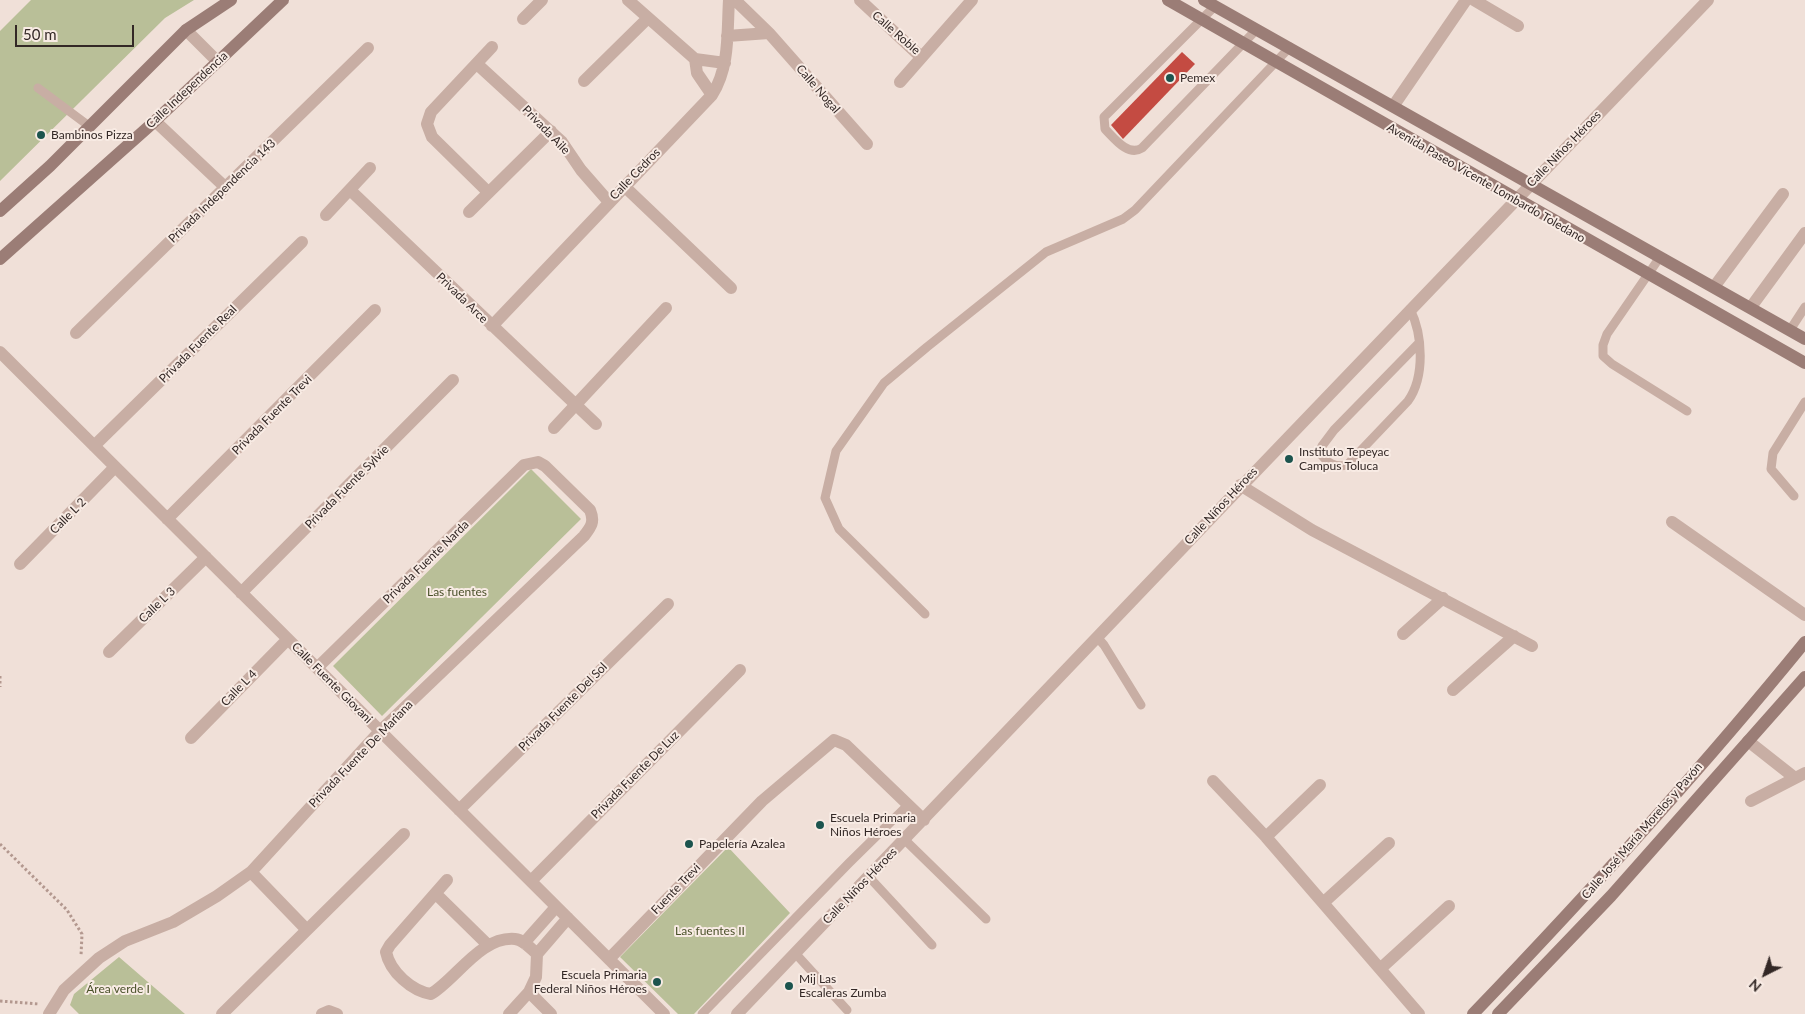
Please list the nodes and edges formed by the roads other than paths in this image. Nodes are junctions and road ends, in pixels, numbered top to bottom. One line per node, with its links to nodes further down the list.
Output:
1 (231, 0): 19 (main road)
2 (283, 0): 28 (main road, Calle Independencia)
3 (542, 0): 14 (street)
4 (628, 0): 15 (street)
5 (729, 0): 21 (street, Calle Cedros)
6 (735, 0): 20 (street, Calle Nogal)
7 (860, 0): 26 (street, Calle Roble)
8 (972, 0): 26 (street, Calle Roble)
9 (1168, 0): 16 (main road, Avenida Paseo Vicente Lombardo Toledano)
10 (1466, 0): 36 (street)
11 (1474, 0): 17 (street)
12 (1708, 0): 42 (street, Calle Niños Héroes)
13 (1210, 3): 16 (lane); 18 (main road, Avenida Paseo Vicente Lombardo Toledano)
14 (523, 19)
15 (647, 19): 27 (street); 32 (street)
16 (1202, 19): 22 (main road, Avenida Paseo Vicente Lombardo Toledano); 22 (lane)
17 (1518, 26)
18 (1257, 29): 22 (lane); 24 (main road, Avenida Paseo Vicente Lombardo Toledano)
19 (186, 30): 28 (street); 38 (main road)
20 (769, 33): 21 (street); 40 (street, Calle Nogal)
21 (727, 36): 29 (street, Calle Cedros)
22 (1243, 44): 30 (main road, Avenida Paseo Vicente Lombardo Toledano)
23 (492, 47): 31 (street)
24 (1290, 47): 30 (lane); 36 (main road, Avenida Paseo Vicente Lombardo Toledano)
25 (368, 48): 44 (street, Privada Independencia 143)
26 (921, 57): 33 (street)
27 (695, 59): 29 (street); 35 (street)
28 (217, 61): 37 (main road, Calle Independencia)
29 (725, 63): 35 (street, Calle Cedros)
30 (1275, 63): 48 (main road, Avenida Paseo Vicente Lombardo Toledano); 90 (lane)
31 (477, 64): 39 (street, Privada Aile); 46 (street)
32 (584, 80)
33 (900, 82)
34 (38, 88): 38 (lane)
35 (712, 95): 43 (street, Calle Cedros)
36 (1394, 105): 42 (main road, Avenida Paseo Vicente Lombardo Toledano)
37 (155, 121): 44 (street); 56 (main road, Calle Independencia)
38 (89, 126): 50 (main road)
39 (551, 131): 46 (street); 49 (street, Privada Aile)
40 (867, 144)
41 (370, 168): 45 (street)
42 (1529, 184): 48 (street, Calle Niños Héroes); 55 (main road, Avenida Paseo Vicente Lombardo Toledano)
43 (624, 186): 49 (street, Calle Cedros); 58 (street)
44 (225, 187): 67 (street, Privada Independencia 143)
45 (350, 190): 52 (street); 65 (street, Privada Arce)
46 (488, 192): 51 (street)
47 (1783, 194): 59 (street)
48 (1515, 200): 57 (main road, Avenida Paseo Vicente Lombardo Toledano); 63 (street, Calle Niños Héroes)
49 (609, 202): 65 (street, Calle Cedros)
50 (0, 211)
51 (469, 212)
52 (326, 215)
53 (1805, 233): 60 (street)
54 (302, 242): 78 (street, Privada Fuente Real)
55 (1660, 257): 57 (lane); 59 (main road, Avenida Paseo Vicente Lombardo Toledano)
56 (0, 259)
57 (1648, 275): 71 (main road, Avenida Paseo Vicente Lombardo Toledano); 75 (lane)
58 (731, 288)
59 (1714, 288): 60 (main road, Avenida Paseo Vicente Lombardo Toledano)
60 (1751, 307): 66 (main road, Avenida Paseo Vicente Lombardo Toledano)
61 (1805, 307): 66 (lane)
62 (666, 308): 74 (street)
63 (1410, 309): 69 (lane); 81 (street, Calle Niños Héroes)
64 (375, 310): 83 (street, Privada Fuente Trevi)
65 (492, 326): 74 (street, Privada Arce)
66 (1790, 330): 68 (main road, Avenida Paseo Vicente Lombardo Toledano)
67 (76, 333)
68 (1805, 339)
69 (1419, 343): 69 (lane)
70 (0, 352): 78 (street, Calle Fuente Giovani)
71 (1805, 363)
72 (453, 380): 87 (street, Privada Fuente Sylvie)
73 (1805, 402): 82 (lane)
74 (576, 404): 76 (street, Privada Arce); 77 (street)
75 (1688, 412)
76 (596, 424)
77 (554, 428)
78 (94, 446): 80 (street, Calle Fuente Giovani)
79 (538, 462): 99 (street, Privada Fuente Narda); 106 (street, Privada Fuente De Mariana)
80 (116, 468): 83 (street, Calle Fuente Giovani); 86 (street, Calle L 2)
81 (1240, 485): 88 (street); 94 (street, Calle Niños Héroes)
82 (1794, 496)
83 (167, 519): 85 (street, Calle Fuente Giovani)
84 (1672, 522): 91 (street)
85 (206, 557): 87 (street, Calle Fuente Giovani); 98 (street, Calle L 3)
86 (20, 564)
87 (241, 593): 95 (street, Calle Fuente Giovani)
88 (1443, 598): 92 (street); 93 (street)
89 (668, 604): 114 (street, Privada Fuente Del Sol)
90 (925, 614)
91 (1805, 614)
92 (1404, 634)
93 (1514, 636): 97 (street); 103 (street)
94 (1097, 637): 105 (lane); 115 (street, Calle Niños Héroes)
95 (288, 639): 99 (street, Calle Fuente Giovani); 107 (street, Calle L 4)
96 (1805, 642): 102 (main road, Calle José María Morelos y Pavón)
97 (1532, 646)
98 (109, 652)
99 (317, 668): 106 (street, Calle Fuente Giovani)
100 (740, 670): 123 (street, Privada Fuente De Luz)
101 (1805, 676): 104 (main road, Calle José María Morelos y Pavón)
102 (1765, 689): 104 (main road); 150 (main road, Calle José María Morelos y Pavón)
103 (1454, 690)
104 (1782, 702): 108 (main road, Calle José María Morelos y Pavón)
105 (1140, 705)
106 (380, 731): 114 (street, Calle Fuente Giovani); 120 (street, Privada Fuente De Mariana)
107 (191, 738)
108 (1748, 741): 109 (street); 151 (main road, Calle José María Morelos y Pavón)
109 (1800, 775): 112 (street)
110 (1213, 781): 117 (street)
111 (1320, 785): 117 (street)
112 (1751, 801)
113 (908, 805): 115 (street); 136 (street, Fuente Trevi); 147 (lane)
114 (459, 810): 123 (street, Calle Fuente Giovani)
115 (924, 820): 118 (street, Calle Niños Héroes)
116 (404, 834): 130 (street)
117 (1266, 837): 125 (street)
118 (905, 840): 121 (street, Calle Niños Héroes); 129 (lane)
119 (1389, 843): 125 (street)
120 (251, 872): 130 (street); 139 (street, Privada Fuente De Mariana)
121 (869, 877): 133 (lane); 134 (street, Calle Niños Héroes)
122 (447, 880): 124 (street)
123 (531, 881): 127 (street, Calle Fuente Giovani)
124 (436, 894): 132 (street); 132 (street)
125 (1322, 903): 137 (street)
126 (1449, 906): 137 (street)
127 (556, 907): 128 (street, Calle Fuente Giovani); 131 (street)
128 (568, 918): 135 (street); 136 (street, Calle Fuente Giovani)
129 (986, 919)
130 (307, 930): 141 (street)
131 (524, 943): 132 (street); 135 (street)
132 (488, 945)
133 (932, 945)
134 (796, 953): 140 (lane); 148 (street, Calle Niños Héroes)
135 (537, 954): 138 (street)
136 (610, 960): 146 (street, Calle Fuente Giovani)
137 (1380, 969): 149 (street)
138 (529, 992): 144 (street); 145 (street)
139 (51, 1010)
140 (847, 1010)
141 (222, 1014)
142 (322, 1014): 143 (street)
143 (337, 1014)
144 (510, 1014)
145 (551, 1014)
146 (664, 1014)
147 (702, 1014)
148 (737, 1014)
149 (1419, 1014)
150 (1473, 1014)
151 (1498, 1014)

